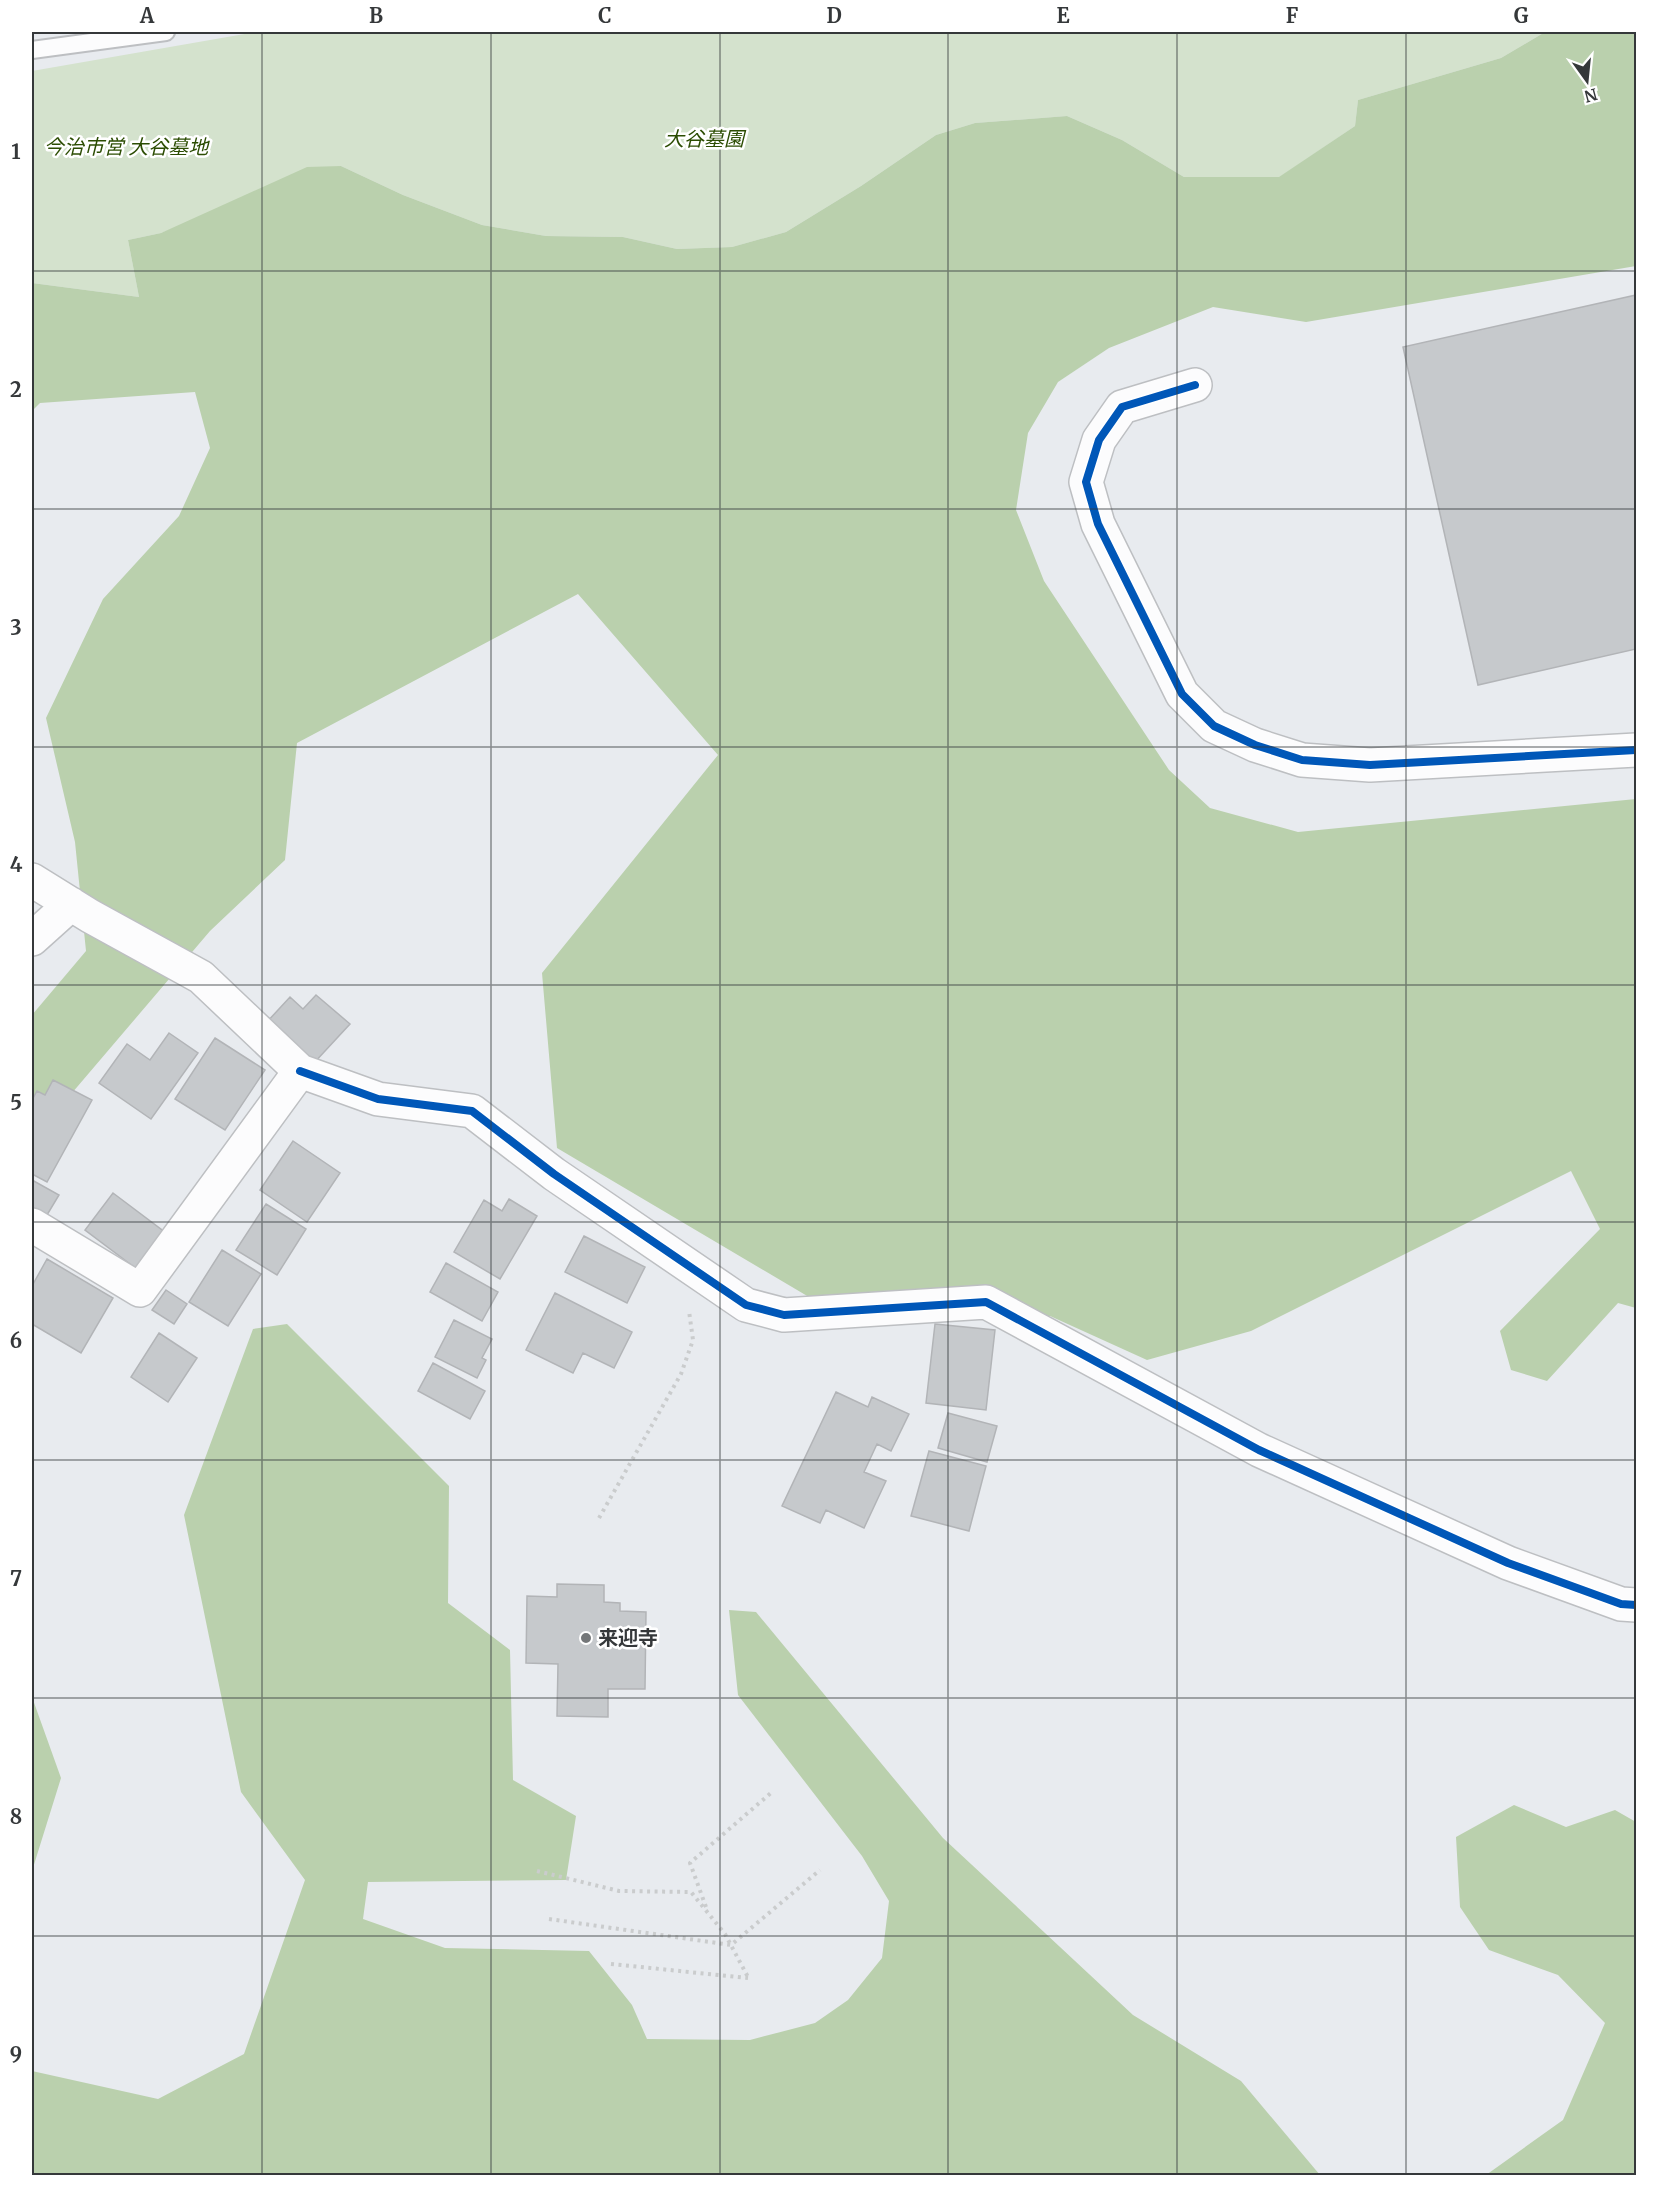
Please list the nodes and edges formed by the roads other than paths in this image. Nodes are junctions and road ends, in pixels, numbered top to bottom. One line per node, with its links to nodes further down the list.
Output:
1 (165, 32): 2 (lane)
2 (32, 50)
3 (1195, 385): 4 (street)
4 (1636, 750)
5 (32, 880): 6 (street)
6 (71, 904): 7 (street); 8 (street)
7 (32, 939)
8 (300, 1071): 9 (street); 10 (street)
9 (32, 1225)
10 (1636, 1605)

